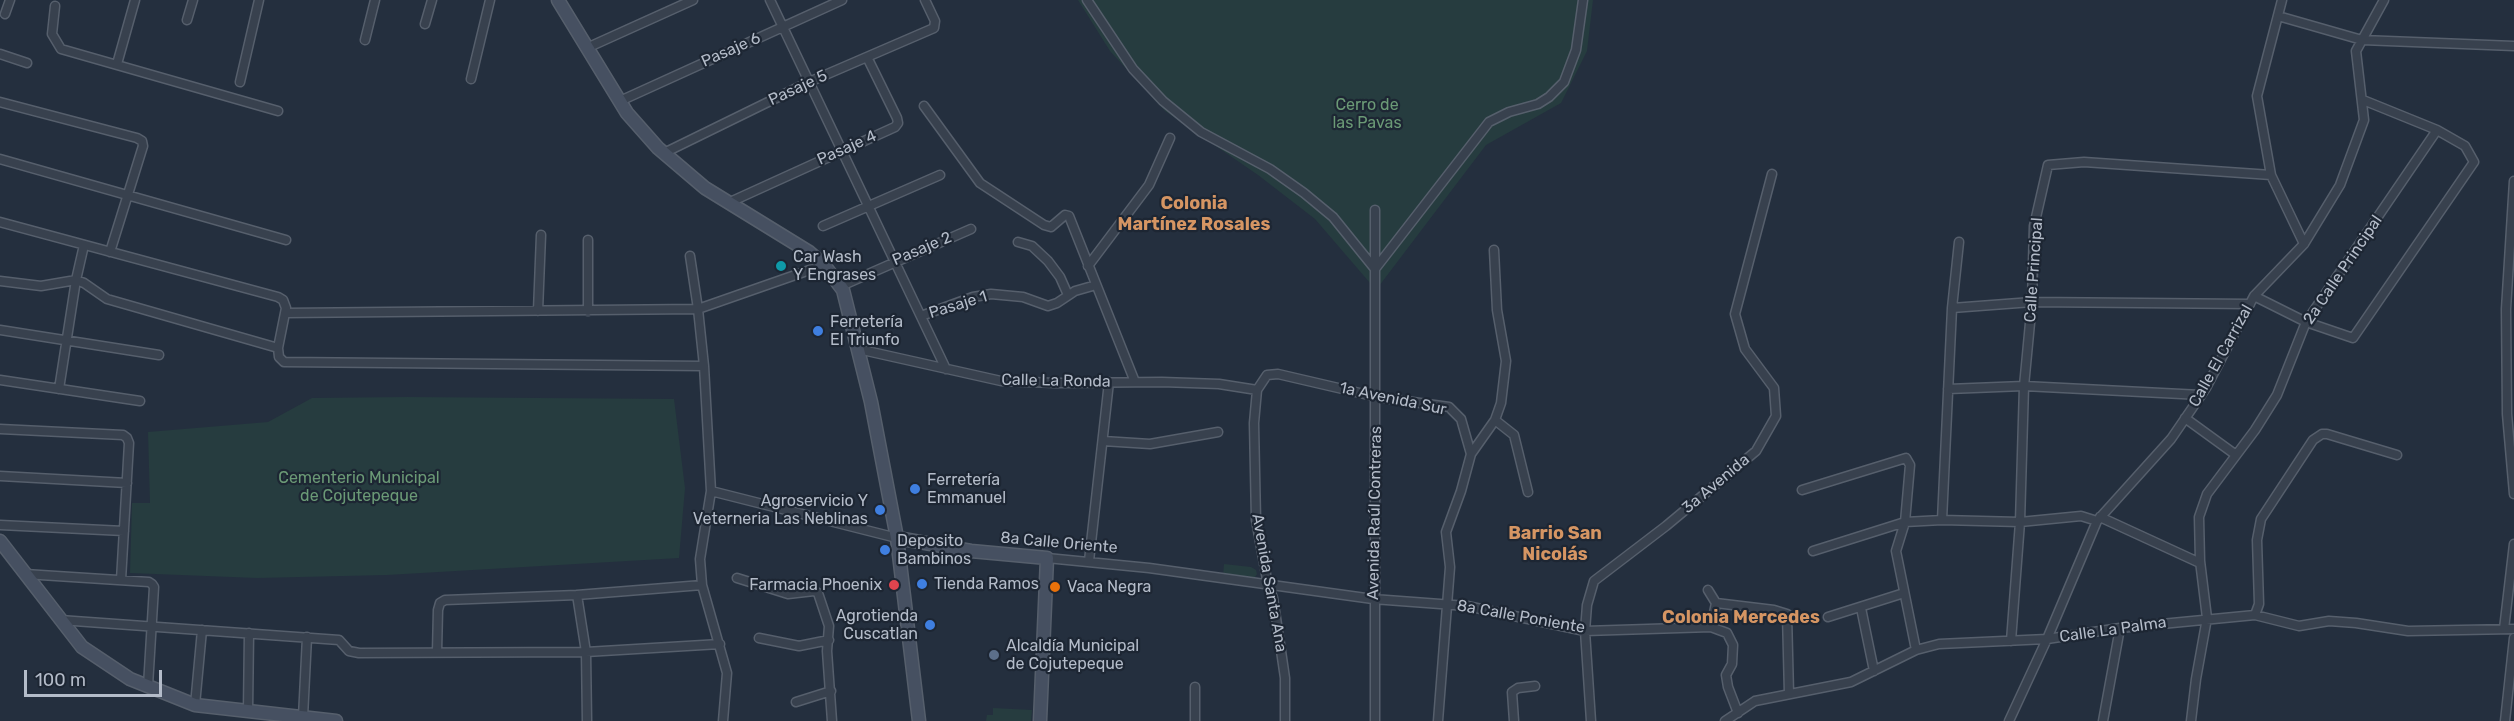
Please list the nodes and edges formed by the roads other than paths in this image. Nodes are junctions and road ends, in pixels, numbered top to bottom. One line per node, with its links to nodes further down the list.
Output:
1 (10, 0): 18 (street)
2 (135, 0): 30 (street)
3 (193, 0): 20 (street)
4 (259, 0): 32 (street)
5 (375, 0): 23 (street)
6 (432, 0): 21 (street)
7 (490, 0): 31 (street)
8 (558, 0): 26 (street)
9 (693, 0): 26 (street)
10 (770, 0): 22 (street)
11 (842, 0): 22 (street, Pasaje 6)
12 (925, 0): 28 (street, Pasaje 5)
13 (1087, 0): 68 (street)
14 (1584, 0): 68 (street)
15 (2282, 0): 19 (street)
16 (2384, 0): 24 (street, Calle El Carrizal)
17 (55, 6): 30 (street)
18 (5, 14)
19 (2278, 16): 24 (street); 46 (street)
20 (187, 20)
21 (425, 24)
22 (783, 27): 33 (street); 34 (street, Pasaje 6)
23 (365, 40)
24 (2362, 40): 25 (street); 35 (street, Calle El Carrizal)
25 (2514, 45)
26 (589, 46): 34 (street)
27 (0, 54): 29 (street)
28 (867, 57): 33 (street, Pasaje 5); 41 (street, Pasaje 4)
29 (27, 63)
30 (117, 64): 38 (street)
31 (471, 79)
32 (240, 82)
33 (809, 82): 41 (street); 42 (street, Pasaje 5)
34 (620, 100): 42 (street)
35 (2363, 100): 39 (street); 60 (street, Calle El Carrizal)
36 (0, 102): 48 (street)
37 (924, 106): 67 (street)
38 (278, 111)
39 (2438, 130): 82 (street, 2a Calle Principal); 82 (street)
40 (1170, 138): 67 (street)
41 (842, 150): 49 (street, Pasaje 4); 50 (street)
42 (664, 153): 49 (street)
43 (0, 159): 48 (street)
44 (1772, 174): 150 (street, 3a Avenida)
45 (940, 175): 50 (street)
46 (2271, 175): 60 (street); 75 (street, Calle Principal)
47 (2514, 181): 114 (street)
48 (129, 195): 56 (street); 63 (street)
49 (728, 203): 66 (street)
50 (868, 205): 53 (street); 65 (street)
51 (1375, 210): 68 (street, Avenida Raúl Contreras)
52 (0, 222): 61 (street)
53 (823, 226)
54 (971, 228): 65 (street, Pasaje 2)
55 (541, 235): 78 (street)
56 (286, 240)
57 (588, 240): 79 (street)
58 (1018, 242): 73 (street)
59 (1959, 242): 76 (street)
60 (2304, 244): 74 (street, Calle El Carrizal)
61 (84, 245): 63 (street); 69 (street)
62 (1494, 250): 102 (street)
63 (110, 252): 80 (street)
64 (690, 256): 77 (street)
65 (894, 261): 72 (street, Pasaje 2); 81 (street)
66 (824, 265): 72 (street); 77 (street)
67 (1088, 266): 71 (street)
68 (1375, 269): 99 (street, Avenida Raúl Contreras)
69 (76, 280): 70 (street); 84 (street); 85 (street)
70 (0, 281)
71 (1096, 285): 73 (street, Pasaje 1); 93 (street)
72 (841, 286): 86 (street)
73 (1068, 295): 81 (street, Pasaje 1)
74 (2252, 300): 75 (street); 82 (street); 98 (street, Calle El Carrizal)
75 (2032, 302): 76 (street); 94 (street, Calle Principal)
76 (1952, 308): 96 (street)
77 (698, 309): 79 (street); 88 (street)
78 (538, 311): 79 (street); 80 (street)
79 (588, 311)
80 (285, 313): 85 (street)
81 (921, 316): 89 (street)
82 (2306, 322): 107 (street, 2a Calle Principal)
83 (0, 330): 84 (street)
84 (66, 340): 87 (street); 95 (street)
85 (279, 348): 88 (street)
86 (858, 349): 89 (street, Calle La Ronda); 121 (street)
87 (159, 355)
88 (704, 366): 112 (street)
89 (946, 369): 92 (street, Calle La Ronda)
90 (1267, 375): 97 (street, Avenida Santa Ana); 99 (street, 1a Avenida Sur)
91 (0, 380): 95 (street)
92 (1109, 382): 93 (street, Calle La Ronda); 105 (street)
93 (1135, 382): 97 (street, Calle La Ronda)
94 (2024, 386): 96 (street); 98 (street); 118 (street, Calle Principal)
95 (59, 389): 100 (street)
96 (1948, 389): 116 (street)
97 (1257, 390): 132 (street, Avenida Santa Ana)
98 (2201, 395): 101 (street, Calle El Carrizal)
99 (1377, 397): 106 (street, 1a Avenida Sur); 136 (street, Avenida Raúl Contreras)
100 (140, 401)
101 (2185, 418): 107 (street); 115 (street, Calle El Carrizal)
102 (1495, 420): 106 (street); 113 (street)
103 (0, 429): 110 (street)
104 (1218, 432): 105 (street)
105 (1103, 441): 126 (street)
106 (1471, 454): 138 (street)
107 (2236, 454): 127 (street, 2a Calle Principal)
108 (2397, 455): 140 (street)
109 (0, 476): 110 (street)
110 (127, 483): 120 (street)
111 (1802, 490): 117 (street)
112 (711, 491): 121 (street, 8a Calle Oriente); 131 (street)
113 (1528, 492)
114 (2514, 495)
115 (2099, 519): 118 (street); 127 (street); 155 (street, Calle El Carrizal)
116 (1942, 520): 117 (street); 118 (street)
117 (1905, 522): 124 (street); 134 (street)
118 (2020, 522): 157 (street, Calle Principal)
119 (0, 525): 120 (street)
120 (124, 531): 130 (street)
121 (897, 538): 125 (street, 8a Calle Oriente); 177 (street)
122 (1, 543): 128 (street)
123 (2514, 544): 147 (street)
124 (1813, 551)
125 (1047, 558): 126 (street, 8a Calle Oriente); 178 (street)
126 (1089, 561): 132 (street, 8a Calle Oriente)
127 (2200, 563): 142 (street, 2a Calle Principal)
128 (25, 574): 130 (street); 143 (street)
129 (737, 578): 156 (street)
130 (121, 580): 144 (street)
131 (702, 585): 135 (street); 158 (street)
132 (1268, 585): 136 (street, 8a Calle Oriente); 180 (street, Avenida Santa Ana)
133 (1708, 590): 137 (street)
134 (1904, 593): 139 (street); 159 (street)
135 (579, 595): 160 (street); 161 (street)
136 (1373, 599): 138 (street, 8a Calle Poniente); 181 (street, Avenida Raúl Contreras)
137 (1716, 603): 145 (street); 167 (street)
138 (1447, 604): 150 (street, 8a Calle Poniente); 182 (street)
139 (1861, 608): 141 (street); 162 (street)
140 (2255, 615): 142 (street, Calle La Palma); 147 (street, Calle La Palma)
141 (1828, 617)
142 (2207, 618): 146 (street, Calle La Palma); 188 (street, 2a Calle Principal)
143 (59, 620): 144 (street); 163 (street)
144 (152, 626): 149 (street); 163 (street)
145 (1712, 627): 150 (street, 8a Calle Poniente); 171 (street)
146 (2120, 628): 155 (street, Calle La Palma); 187 (street)
147 (2504, 629): 148 (street, Calle La Palma)
148 (2514, 629)
149 (202, 630): 151 (street); 169 (street)
150 (1585, 631): 184 (street, 3a Avenida)
151 (249, 633): 152 (street); 170 (street)
152 (307, 637): 160 (street); 172 (street)
153 (759, 638): 156 (street)
154 (2514, 638): 189 (street)
155 (2047, 639): 157 (street, Calle La Palma); 186 (street, Calle El Carrizal)
156 (829, 640): 166 (street)
157 (2011, 641): 159 (street, Calle La Palma)
158 (720, 644): 161 (street); 175 (street)
159 (1916, 650): 162 (street, Calle La Palma)
160 (437, 652): 161 (street)
161 (586, 652): 174 (street)
162 (1874, 671): 167 (street, Calle La Palma)
163 (148, 686): 169 (street)
164 (1535, 686): 183 (street)
165 (1195, 687): 179 (street)
166 (831, 691): 168 (street); 176 (street)
167 (1789, 694): 171 (street, Calle La Palma)
168 (796, 702)
169 (195, 705): 170 (street)
170 (248, 711): 172 (street)
171 (1738, 713): 185 (street, Calle La Palma)
172 (303, 717): 173 (street)
173 (336, 721)
174 (587, 721)
175 (723, 721)
176 (832, 721)
177 (919, 721)
178 (1040, 721)
179 (1195, 721)
180 (1285, 721)
181 (1375, 721)
182 (1438, 721)
183 (1514, 721)
184 (1591, 721)
185 (1725, 721)
186 (2009, 721)
187 (2103, 721)
188 (2191, 721)
189 (2505, 721)

